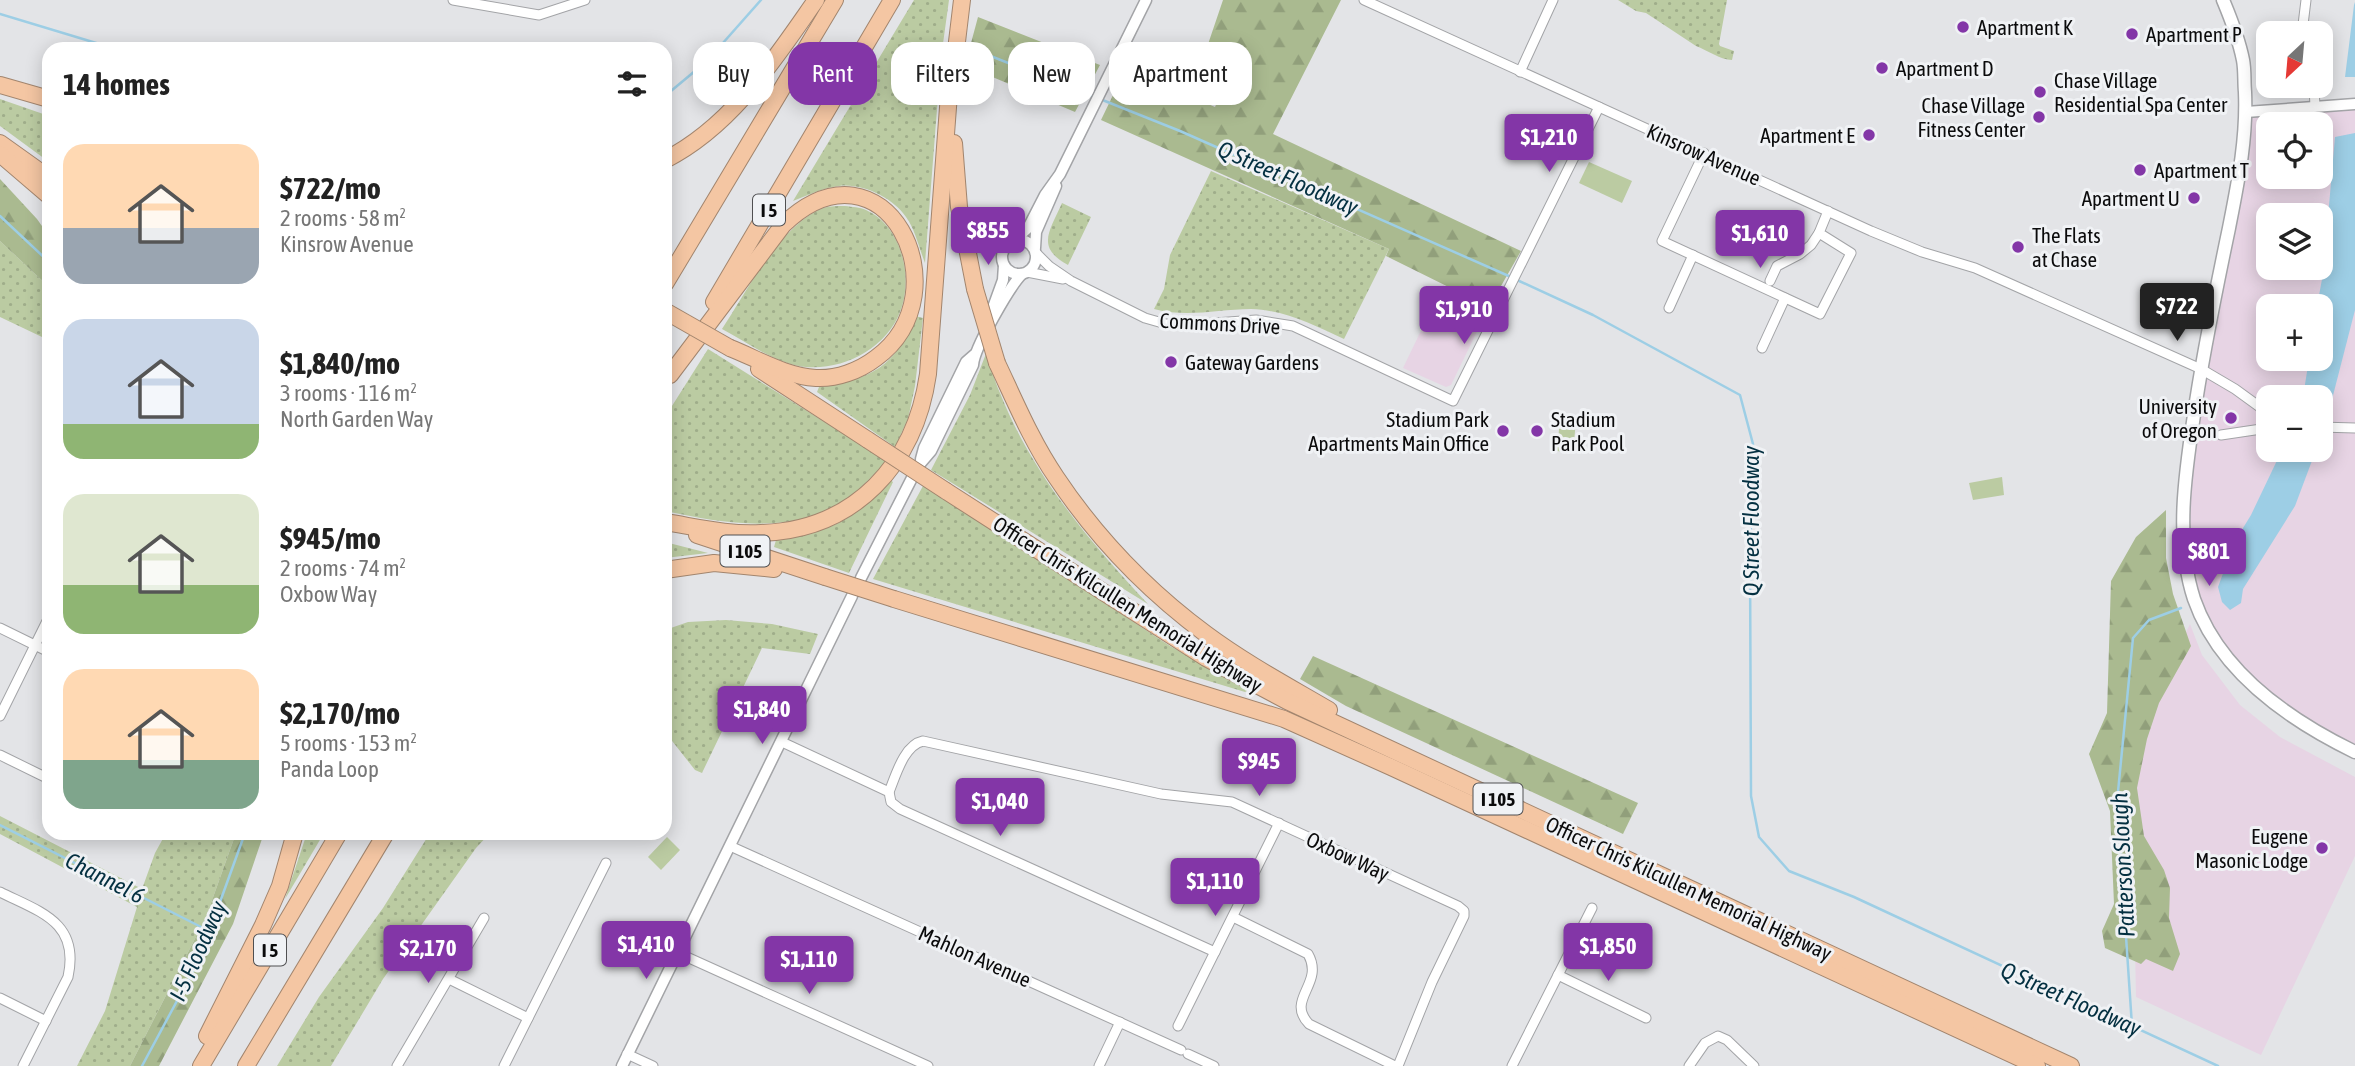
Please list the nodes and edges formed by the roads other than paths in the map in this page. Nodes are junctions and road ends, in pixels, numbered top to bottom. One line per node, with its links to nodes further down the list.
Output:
1 (453, 0): 12 (street)
2 (583, 0): 12 (street)
3 (816, 0): 28 (highway)
4 (835, 0): 38 (highway, I 5)
5 (892, 0): 50 (highway, I 5)
6 (962, 0): 14 (highway)
7 (1146, 0): 30 (street)
8 (1364, 0): 15 (street, Kinsrow Avenue)
9 (1553, 0): 15 (street)
10 (2223, 0): 24 (main road)
11 (2306, 0): 13 (street)
12 (467, 1)
13 (2303, 21)
14 (956, 42)
15 (1520, 72): 22 (street, Kinsrow Avenue)
16 (0, 85): 17 (highway)
17 (42, 97)
18 (2315, 98): 23 (street)
19 (2355, 103): 23 (street)
20 (948, 105): 58 (highway)
21 (954, 105): 72 (highway, bridge)
22 (1599, 107): 26 (street, Kinsrow Avenue); 41 (street, Commons Drive)
23 (2315, 107): 24 (street)
24 (2246, 112): 49 (main road)
25 (0, 143): 29 (highway)
26 (1704, 153): 32 (street, Kinsrow Avenue); 36 (street)
27 (0, 154): 31 (highway)
28 (672, 155)
29 (42, 173)
30 (1060, 174): 34 (street); 35 (street)
31 (42, 190)
32 (1828, 211): 33 (street); 49 (street, Kinsrow Avenue)
33 (1819, 233): 40 (street); 42 (street)
34 (1016, 239): 35 (street); 37 (street)
35 (1036, 251): 39 (street); 41 (street, Commons Drive)
36 (1693, 255): 42 (street); 43 (street)
37 (1004, 265): 39 (street); 45 (street)
38 (672, 272)
39 (1025, 273): 41 (street, Commons Drive); 45 (street)
40 (1770, 281)
41 (1071, 282)
42 (1786, 298): 47 (street)
43 (1669, 307)
44 (672, 315): 46 (highway, Officer Chris Kilcullen Memorial Highway / I 105, bridge)
45 (983, 335): 48 (street)
46 (730, 348): 51 (highway); 72 (highway, Officer Chris Kilcullen Memorial Highway / I 105, bridge)
47 (1762, 348)
48 (974, 355): 48 (street)
49 (2200, 369): 52 (street, Kinsrow Avenue); 70 (main road)
50 (672, 372)
51 (672, 374)
52 (2256, 405)
53 (2333, 428): 54 (street)
54 (2355, 428)
55 (2256, 430): 56 (street)
56 (2221, 435)
57 (913, 476): 62 (street)
58 (672, 525)
59 (672, 526): 61 (highway, Officer Chris Kilcullen Memorial Highway / I 105)
60 (672, 569): 61 (highway)
61 (825, 577): 111 (highway, Officer Chris Kilcullen Memorial Highway / I 105, bridge)
62 (861, 578)
63 (852, 596): 69 (street)
64 (0, 628): 66 (street)
65 (42, 631): 66 (street)
66 (35, 645): 67 (street); 68 (street)
67 (42, 648)
68 (0, 716)
69 (782, 742): 74 (street); 79 (street)
70 (2355, 752)
71 (0, 755): 73 (street)
72 (1404, 756): 112 (highway, Officer Chris Kilcullen Memorial Highway / I 105)
73 (42, 776)
74 (888, 792): 75 (street, Oxbow Way); 85 (street)
75 (1279, 823): 83 (street); 107 (street, Oxbow Way)
76 (293, 840): 97 (highway)
77 (335, 840): 98 (highway, I 5)
78 (384, 840): 99 (highway, I 5)
79 (730, 846): 86 (street); 93 (street, Mahlon Avenue)
80 (606, 863): 90 (street)
81 (0, 892): 92 (street)
82 (1592, 908): 87 (street)
83 (1233, 916): 85 (street); 107 (street)
84 (485, 918): 88 (street)
85 (1216, 952): 94 (street)
86 (678, 953): 95 (street); 104 (street)
87 (1558, 975): 91 (street); 108 (street)
88 (449, 979): 90 (street); 100 (street)
89 (0, 998): 92 (street)
90 (528, 1018): 101 (street)
91 (1646, 1018)
92 (46, 1021): 96 (street)
93 (1120, 1022): 105 (street); 106 (street, Mahlon Avenue)
94 (1178, 1026)
95 (627, 1055): 102 (street); 103 (street)
96 (23, 1066)
97 (192, 1066)
98 (201, 1066)
99 (246, 1066)
100 (397, 1066)
101 (504, 1066)
102 (622, 1066)
103 (653, 1066)
104 (928, 1066)
105 (1099, 1066)
106 (1214, 1066)
107 (1396, 1066)
108 (1512, 1066)
109 (1689, 1066): 110 (street)
110 (1754, 1066)
111 (2037, 1066)
112 (2071, 1066)

